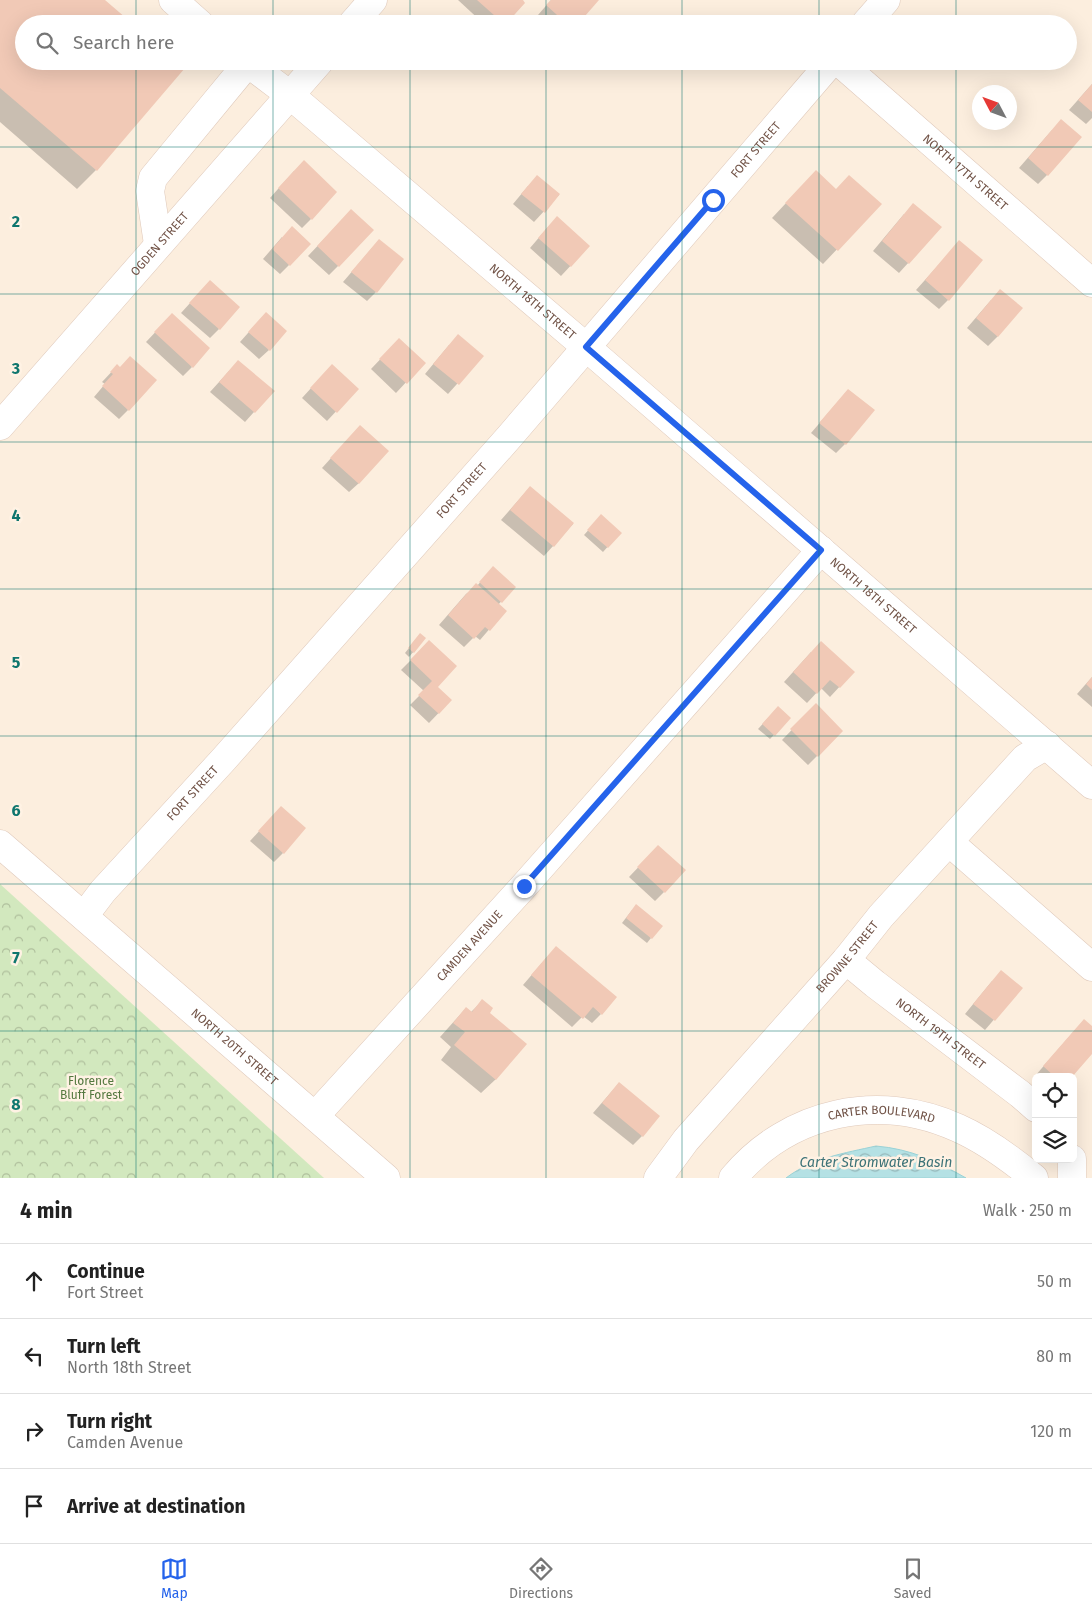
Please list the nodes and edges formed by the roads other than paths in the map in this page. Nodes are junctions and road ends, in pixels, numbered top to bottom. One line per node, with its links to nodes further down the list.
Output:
1 (173, 0): 3 (street)
2 (886, 0): 4 (street)
3 (190, 15)
4 (873, 15)
5 (240, 70): 11 (street)
6 (257, 70): 10 (street, NORTH 18TH STREET)
7 (312, 70): 10 (street, OGDEN STREET)
8 (824, 70): 13 (street, FORT STREET)
9 (848, 70): 12 (street, NORTH 17TH STREET)
10 (290, 94): 11 (street, OGDEN STREET); 13 (street, NORTH 18TH STREET)
11 (158, 244): 14 (street, OGDEN STREET)
12 (1092, 284)
13 (586, 347): 15 (street, NORTH 18TH STREET); 20 (street, FORT STREET)
14 (0, 426)
15 (821, 550): 16 (street, NORTH 18TH STREET); 24 (street, CAMDEN AVENUE)
16 (1047, 745): 17 (street, NORTH 18TH STREET); 18 (street, BROWNE STREET)
17 (1092, 784)
18 (949, 842): 21 (street, BROWNE STREET); 22 (street)
19 (0, 844): 20 (street, NORTH 20TH STREET)
20 (84, 916): 24 (street, NORTH 20TH STREET)
21 (846, 960): 23 (street, NORTH 19TH STREET); 27 (street, BROWNE STREET)
22 (1092, 967)
23 (1032, 1104)
24 (316, 1116): 26 (street, NORTH 20TH STREET)
25 (1072, 1163): 30 (street)
26 (386, 1178)
27 (658, 1178)
28 (733, 1178): 29 (street, CARTER BOULEVARD)
29 (1034, 1178)
30 (1072, 1178)

